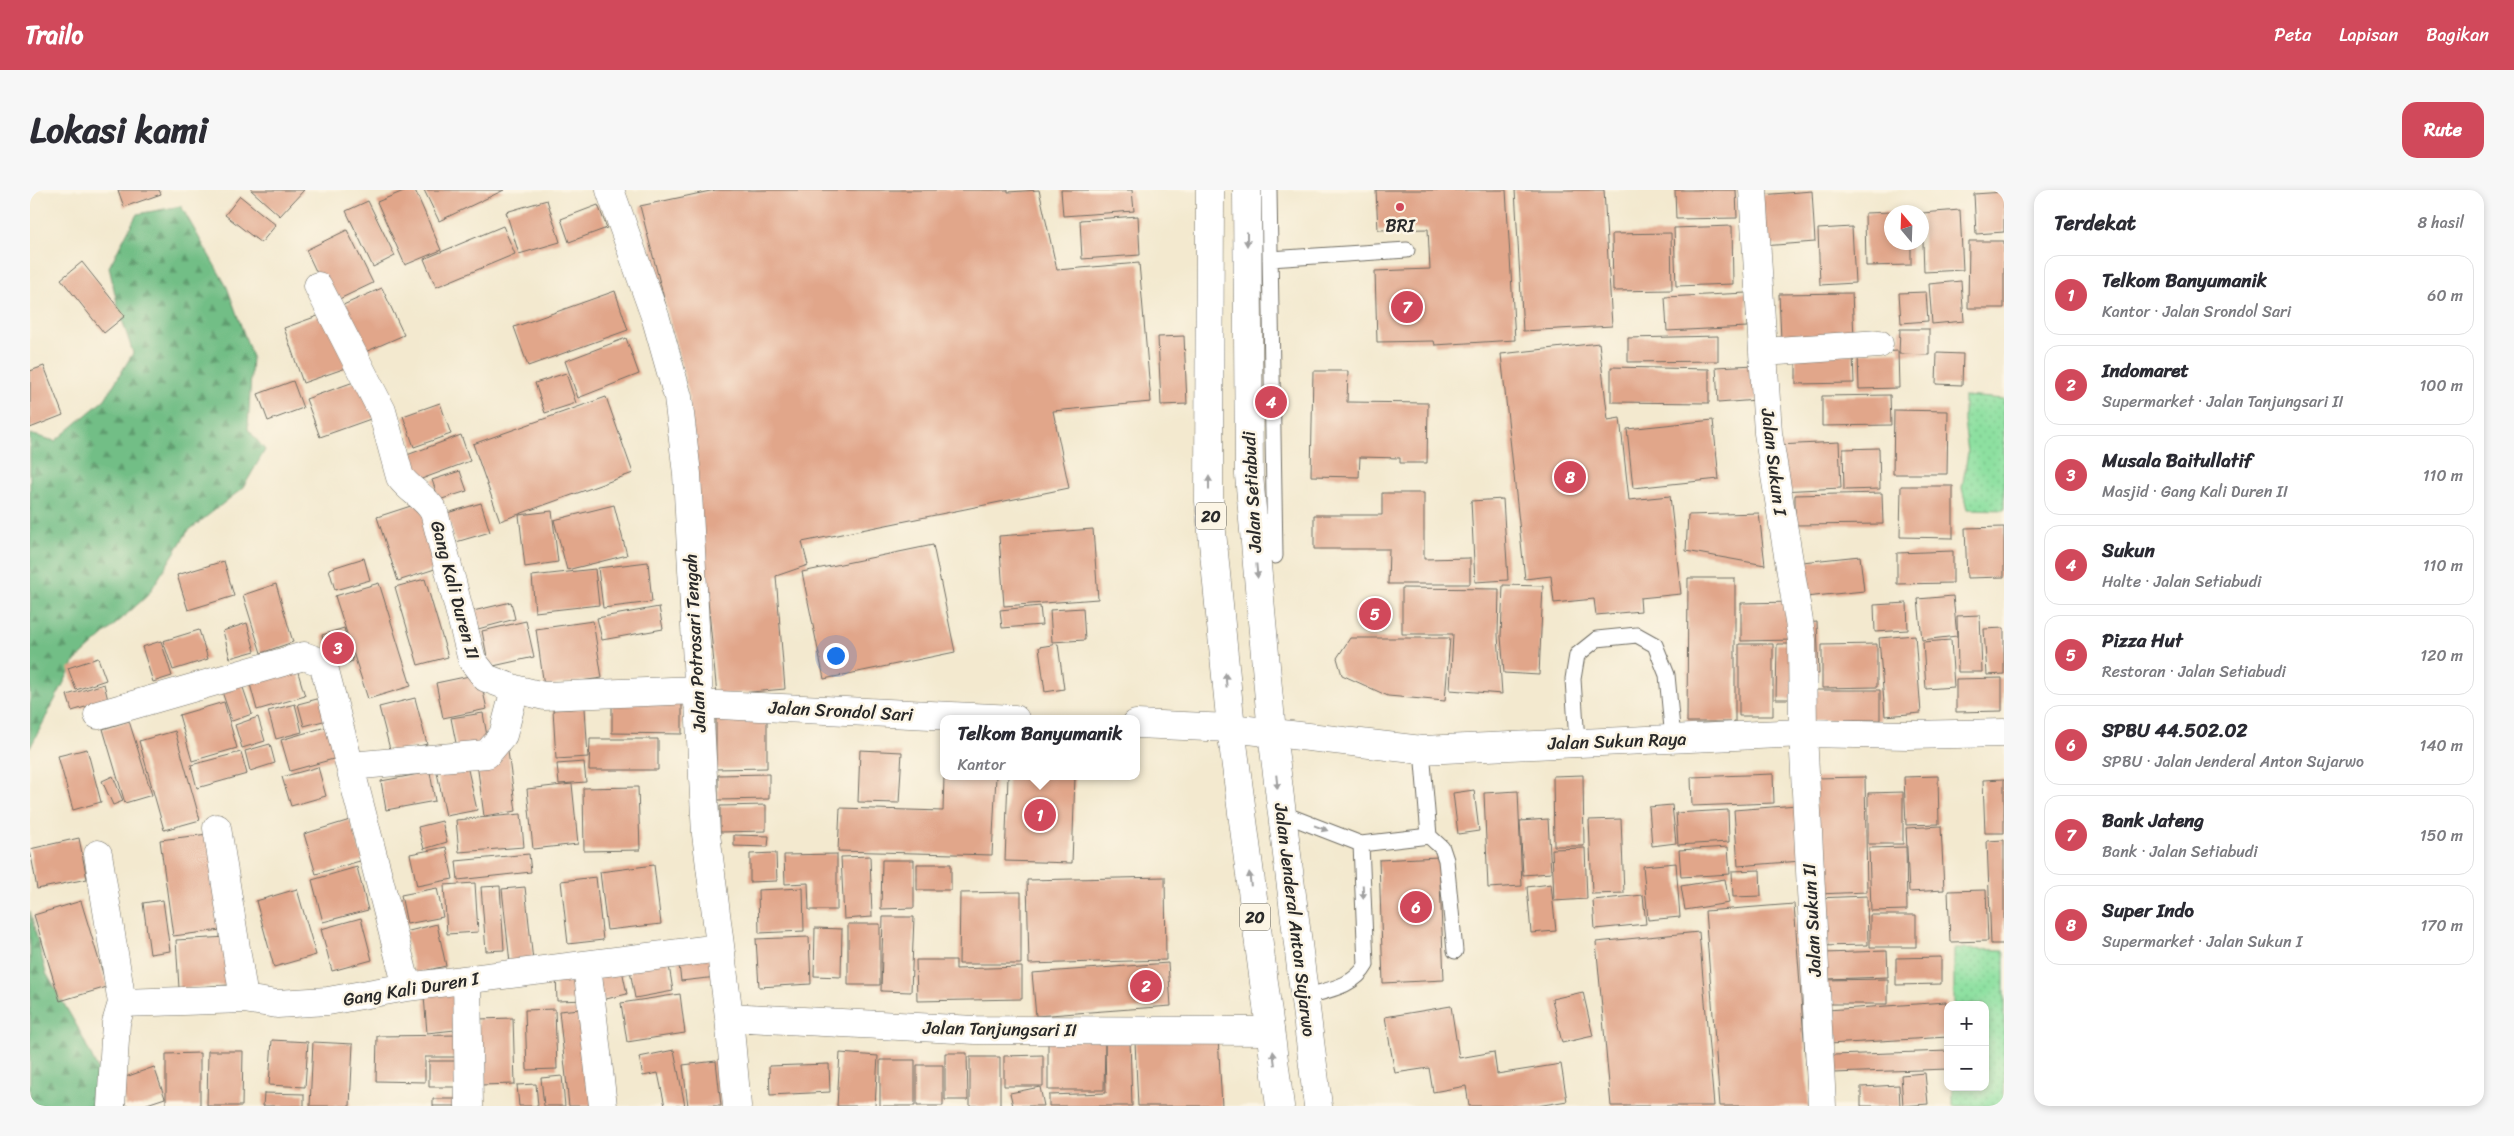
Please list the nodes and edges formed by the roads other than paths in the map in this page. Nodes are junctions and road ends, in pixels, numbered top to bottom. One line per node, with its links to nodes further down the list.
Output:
1 (610, 190): 13 (main road, Jalan Potrosari Tengah)
2 (1210, 190): 17 (main road, 20, one-way to 2)
3 (1247, 190): 18 (main road, Jalan Setiabudi / 20, one-way to 18)
4 (1269, 190): 7 (lane)
5 (1753, 190): 10 (main road, Jalan Sukun I)
6 (1408, 250): 7 (lane)
7 (1270, 259): 11 (lane)
8 (318, 286): 12 (main road, Gang Kali Duren II)
9 (1879, 344): 10 (main road)
10 (1763, 352): 19 (main road, Jalan Sukun I)
11 (1276, 556)
12 (515, 689): 13 (main road, Gang Kali Duren II); 24 (main road)
13 (697, 697): 15 (main road, Jalan Srondol Sari); 30 (main road, Jalan Potrosari Tengah)
14 (98, 715): 24 (main road)
15 (957, 715)
16 (1140, 724): 17 (main road)
17 (1231, 728): 18 (main road, Jalan Sukun Raya); 39 (main road, 20, one-way to 17)
18 (1272, 733): 23 (main road, Jalan Sukun Raya); 25 (main road, Jalan Jenderal Anton Sujarwo / 20, one-way to 25)
19 (1803, 733): 20 (main road, Jalan Sukun Raya); 21 (main road, Jalan Sukun Raya); 46 (main road, Jalan Sukun II)
20 (2004, 733)
21 (1673, 739): 22 (main road, Jalan Sukun Raya); 22 (lane)
22 (1577, 743): 23 (main road, Jalan Sukun Raya)
23 (1422, 750): 27 (lane)
24 (350, 766): 34 (main road)
25 (1281, 812): 28 (lane, one-way to 28); 35 (main road, Jalan Jenderal Anton Sujarwo / 20)
26 (217, 828): 36 (main road)
27 (1429, 836): 28 (lane); 31 (lane)
28 (1361, 844): 35 (lane, one-way to 35)
29 (98, 854): 37 (main road)
30 (720, 948): 32 (main road, Gang Kali Duren I); 38 (main road, Jalan Potrosari Tengah)
31 (1455, 952)
32 (587, 965): 33 (main road, Gang Kali Duren I); 42 (main road)
33 (467, 980): 34 (main road, Gang Kali Duren I); 41 (main road)
34 (407, 987): 36 (main road, Gang Kali Duren I)
35 (1304, 997): 45 (main road, Jalan Jenderal Anton Sujarwo / 20)
36 (244, 998): 37 (main road, Gang Kali Duren I)
37 (119, 1013): 40 (main road)
38 (729, 1017): 39 (main road, Jalan Tanjungsari II); 43 (main road, Jalan Potrosari Tengah)
39 (1270, 1031): 44 (main road, 20, one-way to 39)
40 (111, 1106)
41 (469, 1106)
42 (602, 1106)
43 (737, 1106)
44 (1280, 1106)
45 (1318, 1106)
46 (1822, 1106)

